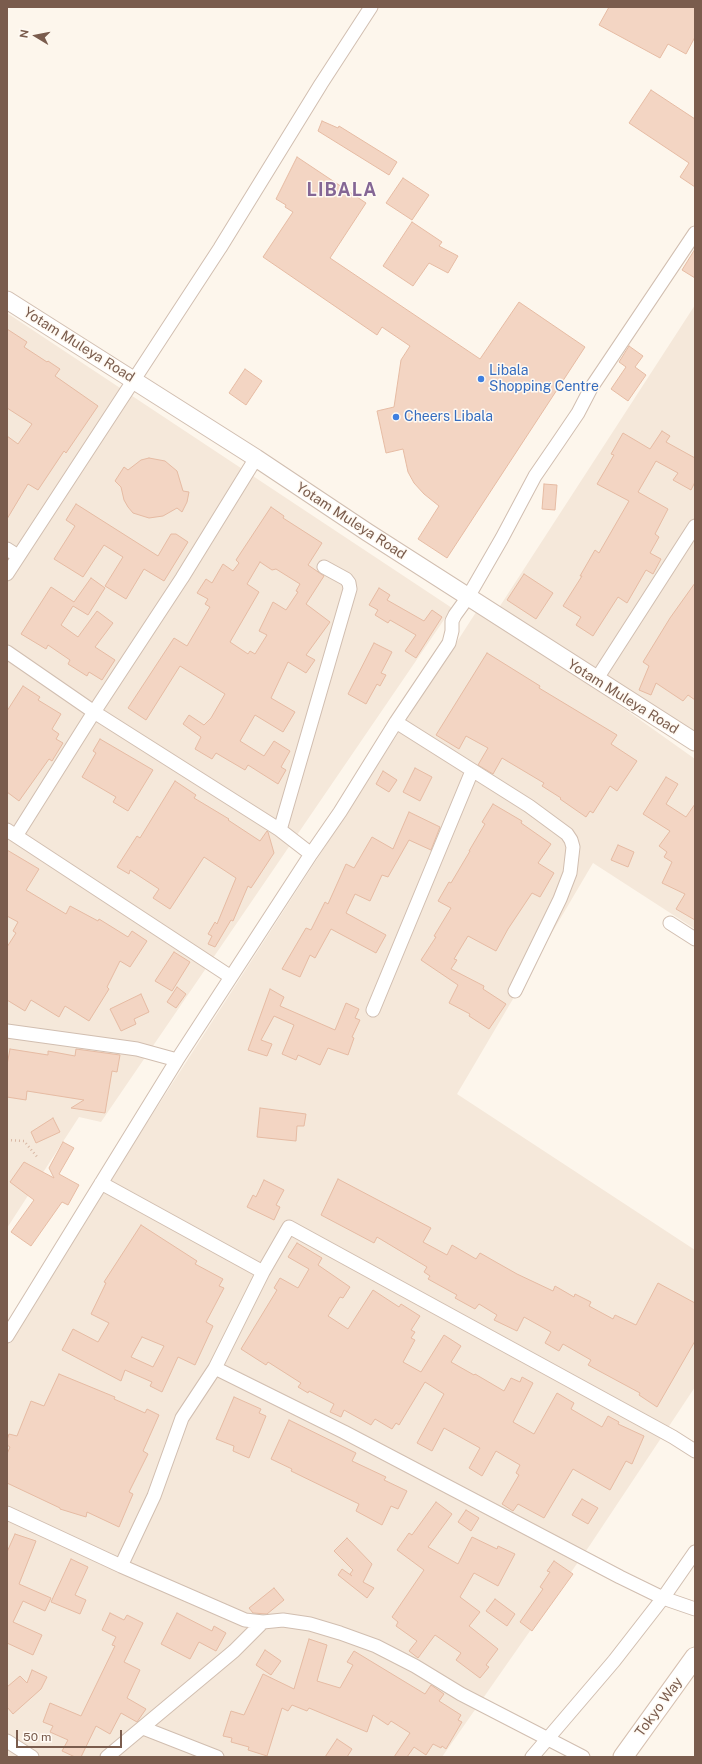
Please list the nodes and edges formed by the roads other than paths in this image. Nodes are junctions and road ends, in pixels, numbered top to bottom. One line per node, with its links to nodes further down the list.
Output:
1 (371, 7): 4 (street)
2 (695, 233): 11 (street)
3 (7, 300): 4 (street, Yotam Muleya Road)
4 (133, 379): 5 (street, Yotam Muleya Road); 8 (street)
5 (256, 458): 11 (street, Yotam Muleya Road); 14 (street)
6 (695, 526): 13 (street)
7 (7, 549): 8 (street)
8 (18, 556): 10 (street)
9 (324, 567): 18 (street)
10 (7, 574)
11 (468, 597): 13 (street, Yotam Muleya Road); 15 (street)
12 (7, 652): 14 (street)
13 (596, 680): 16 (street, Yotam Muleya Road)
14 (94, 712): 18 (street); 19 (street)
15 (396, 722): 17 (street); 20 (street)
16 (695, 742)
17 (472, 770): 24 (street); 25 (street)
18 (280, 830): 20 (street)
19 (12, 833): 23 (street)
20 (311, 854): 23 (street)
21 (670, 923): 22 (street)
22 (695, 939)
23 (232, 977): 27 (street)
24 (515, 991)
25 (373, 1010)
26 (7, 1031): 27 (street)
27 (178, 1060): 28 (street)
28 (101, 1183): 29 (street); 30 (street)
29 (263, 1272): 31 (street); 32 (street)
30 (7, 1336)
31 (215, 1368): 35 (street); 36 (street)
32 (695, 1451)
33 (7, 1513): 35 (street)
34 (695, 1552): 36 (street)
35 (121, 1566): 38 (street)
36 (663, 1598): 37 (street); 41 (street)
37 (695, 1609)
38 (263, 1622): 40 (street); 41 (street)
39 (695, 1657): 48 (main road, Tokyo Way)
40 (143, 1728): 44 (street); 45 (street)
41 (548, 1738): 46 (street); 47 (street)
42 (7, 1740): 43 (street)
43 (32, 1757)
44 (107, 1757)
45 (217, 1757)
46 (532, 1757)
47 (583, 1757)
48 (623, 1757)

